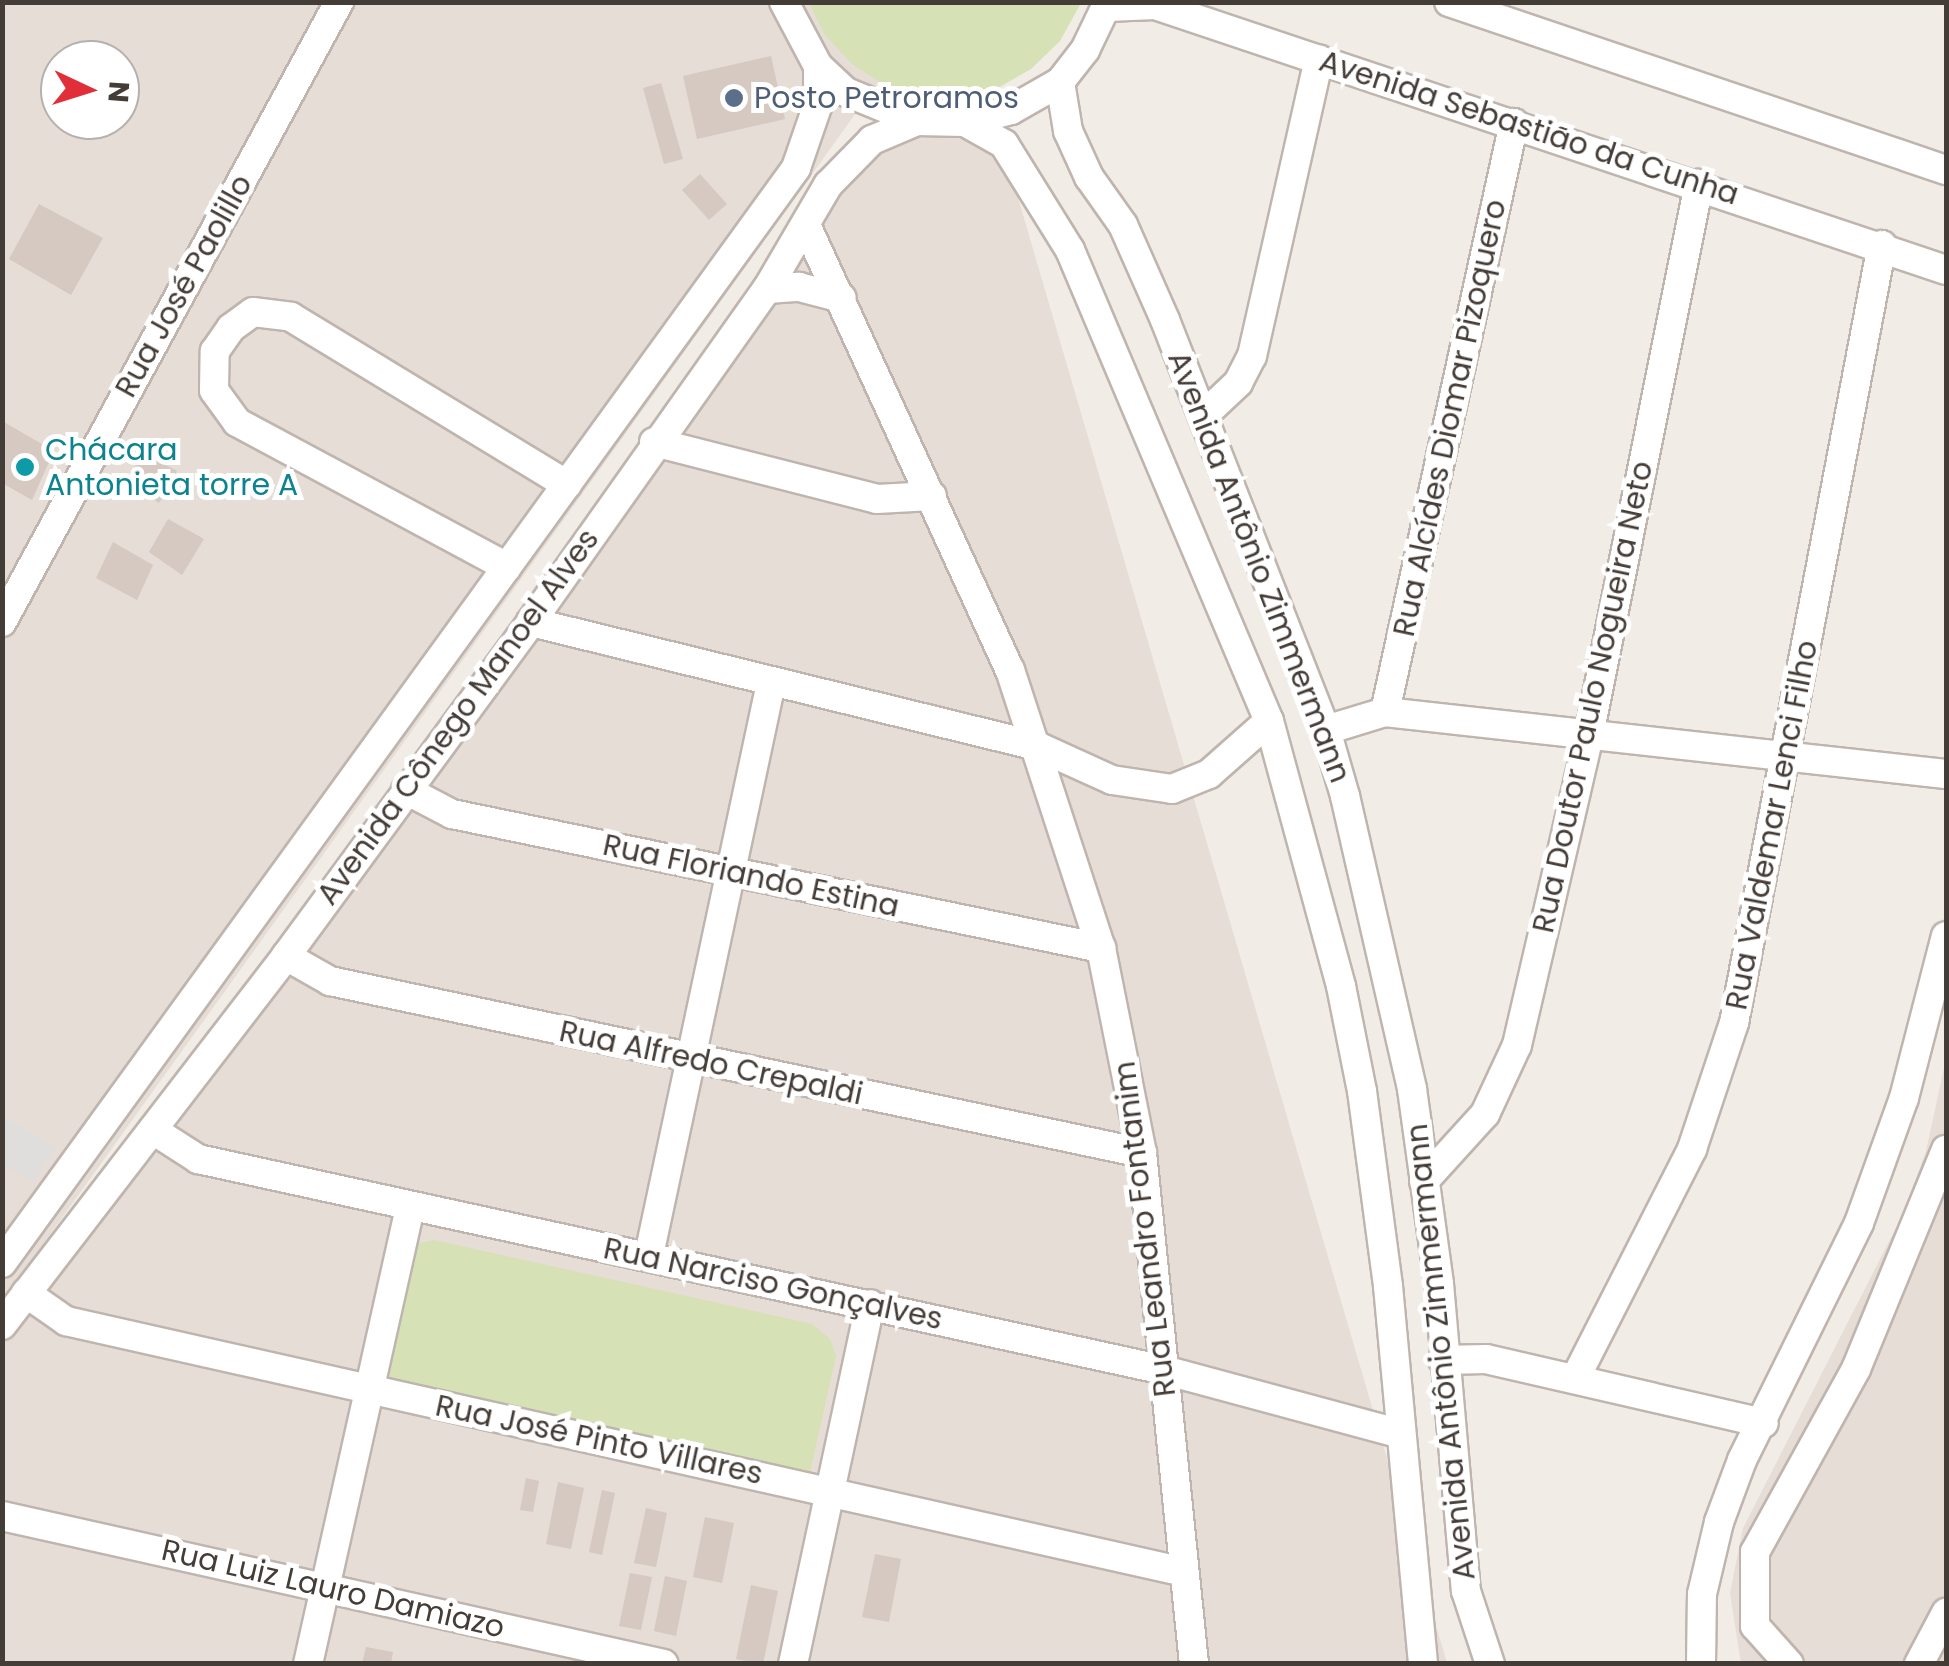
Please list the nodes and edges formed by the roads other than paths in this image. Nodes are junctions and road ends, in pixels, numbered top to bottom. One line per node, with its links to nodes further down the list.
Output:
1 (339, 2): 23 (street, Rua José Paolillo)
2 (784, 2): 6 (street)
3 (1449, 2): 11 (street)
4 (1108, 5): 5 (street, Avenida Sebastião da Cunha); 7 (street)
5 (1319, 59): 10 (street, Avenida Sebastião da Cunha); 18 (street)
6 (818, 66): 8 (street); 20 (street, Avenida Cônego Manoel Alves)
7 (1060, 82): 9 (street); 18 (street, Avenida Antônio Zimmermann)
8 (917, 121): 9 (street); 13 (street, Avenida Cônego Manoel Alves)
9 (965, 122): 27 (street, Avenida Antônio Zimmermann)
10 (1514, 122): 12 (street, Avenida Sebastião da Cunha); 26 (street, Rua Alcídes Diomar Pizoquero)
11 (1946, 170)
12 (1699, 184): 14 (street, Avenida Sebastião da Cunha); 29 (street, Rua Doutor Paulo Nogueira Neto)
13 (806, 225): 16 (street, Avenida Cônego Manoel Alves); 17 (street, Rua Leandro Fontanim)
14 (1882, 245): 15 (street, Avenida Sebastião da Cunha); 31 (street, Rua Valdemar Lenci Filho)
15 (1946, 270)
16 (767, 289): 17 (street); 19 (street, Avenida Cônego Manoel Alves)
17 (842, 298): 21 (street, Rua Leandro Fontanim)
18 (1204, 415): 28 (street, Avenida Antônio Zimmermann)
19 (654, 442): 21 (street); 24 (street, Avenida Cônego Manoel Alves)
20 (567, 485): 22 (street, Avenida Cônego Manoel Alves); 22 (street)
21 (932, 496): 30 (street, Rua Leandro Fontanim)
22 (507, 567): 45 (street, Avenida Cônego Manoel Alves)
23 (2, 622)
24 (531, 622): 25 (street); 33 (street, Avenida Cônego Manoel Alves)
25 (770, 683): 30 (street); 34 (street)
26 (1385, 712): 28 (street); 29 (street)
27 (1269, 721): 30 (street); 54 (street, Avenida Antônio Zimmermann)
28 (1326, 730): 42 (street, Avenida Antônio Zimmermann)
29 (1589, 735): 31 (street); 42 (street, Rua Doutor Paulo Nogueira Neto)
30 (1037, 746): 36 (street, Rua Leandro Fontanim)
31 (1785, 756): 32 (street); 51 (street, Rua Valdemar Lenci Filho)
32 (1946, 774)
33 (406, 790): 34 (street, Rua Floriando Estina); 37 (street, Avenida Cônego Manoel Alves)
34 (730, 872): 36 (street, Rua Floriando Estina); 38 (street)
35 (1946, 936): 53 (street)
36 (1101, 948): 41 (street, Rua Leandro Fontanim)
37 (286, 956): 38 (street, Rua Alfredo Crepaldi); 39 (street, Avenida Cônego Manoel Alves)
38 (688, 1060): 41 (street, Rua Alfredo Crepaldi); 44 (street)
39 (152, 1130): 43 (street, Rua Narciso Gonçalves); 46 (street, Avenida Cônego Manoel Alves)
40 (1946, 1150): 67 (street)
41 (1142, 1153): 50 (street, Rua Leandro Fontanim)
42 (1424, 1181): 49 (street, Avenida Antônio Zimmermann)
43 (410, 1206): 44 (street, Rua Narciso Gonçalves); 52 (street)
44 (648, 1255): 47 (street, Rua Narciso Gonçalves)
45 (2, 1263)
46 (26, 1292): 48 (street, Avenida Cônego Manoel Alves); 52 (street, Rua José Pinto Villares)
47 (870, 1304): 50 (street, Rua Narciso Gonçalves); 55 (street)
48 (2, 1325)
49 (1443, 1360): 51 (street); 65 (street, Avenida Antônio Zimmermann)
50 (1164, 1370): 54 (street, Rua Narciso Gonçalves); 57 (street, Rua Leandro Fontanim)
51 (1576, 1377): 53 (street)
52 (366, 1392): 55 (street, Rua José Pinto Villares); 58 (street)
53 (1764, 1423): 66 (street)
54 (1397, 1433): 64 (street, Avenida Antônio Zimmermann)
55 (832, 1492): 57 (street, Rua José Pinto Villares); 62 (street)
56 (2, 1516): 58 (street, Rua Luiz Lauro Damiazo)
57 (1180, 1571): 63 (street, Rua Leandro Fontanim)
58 (326, 1587): 60 (street); 61 (street, Rua Luiz Lauro Damiazo)
59 (1946, 1614): 68 (street)
60 (308, 1664)
61 (664, 1664)
62 (793, 1664)
63 (1194, 1664)
64 (1423, 1664)
65 (1490, 1664)
66 (1701, 1664)
67 (1789, 1664)
68 (1919, 1664)

